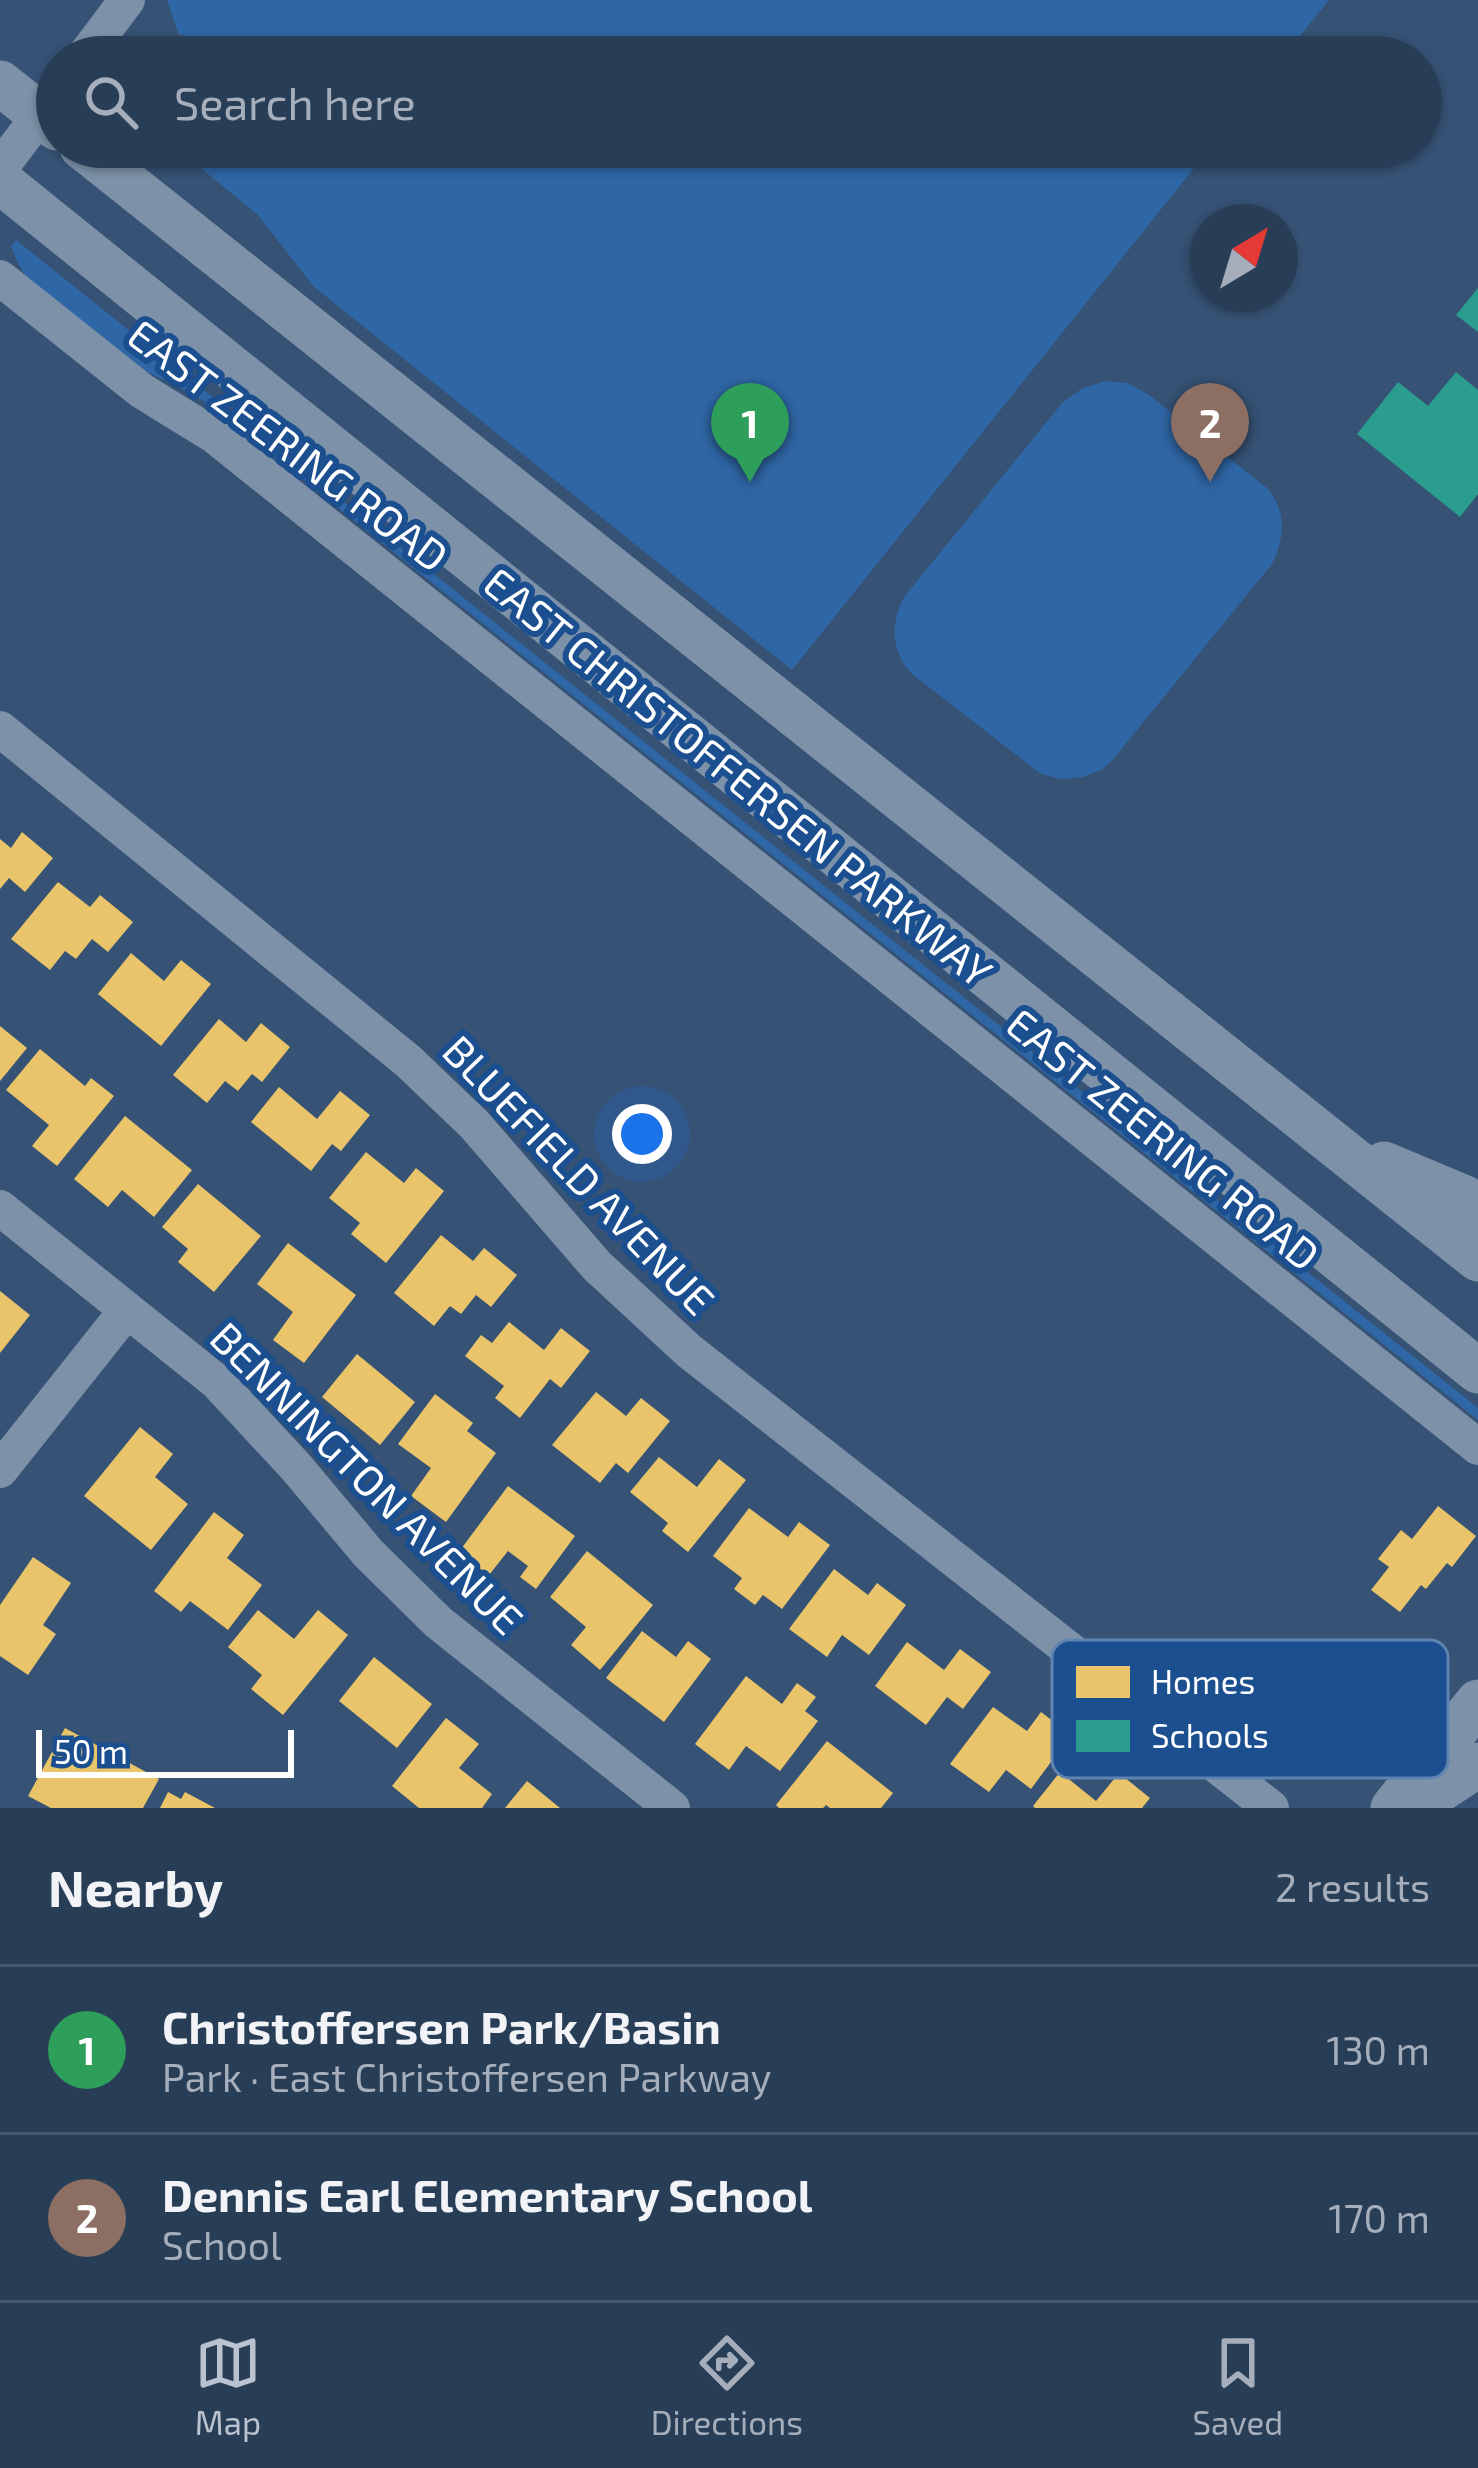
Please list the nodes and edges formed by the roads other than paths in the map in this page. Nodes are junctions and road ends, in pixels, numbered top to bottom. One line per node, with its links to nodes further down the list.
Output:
1 (127, 0): 2 (street)
2 (100, 36)
3 (0, 83): 4 (street)
4 (36, 103)
5 (36, 129): 6 (street)
6 (0, 168)
7 (108, 168): 11 (street, EAST CHRISTOFFERSEN PARKWAY)
8 (0, 181): 16 (street, EAST CHRISTOFFERSEN PARKWAY)
9 (0, 278): 17 (street, EAST ZEERING ROAD)
10 (0, 729): 19 (street, BLUEFIELD AVENUE)
11 (1332, 1142): 13 (street); 14 (street, EAST CHRISTOFFERSEN PARKWAY)
12 (0, 1208): 15 (street, BENNINGTON AVENUE)
13 (1478, 1209)
14 (1478, 1259)
15 (127, 1310): 18 (street); 25 (street, BENNINGTON AVENUE)
16 (1478, 1371)
17 (1478, 1447)
18 (0, 1470)
19 (1057, 1640)
20 (1478, 1702): 21 (street)
21 (1448, 1740)
22 (1478, 1766): 28 (street)
23 (1233, 1778): 26 (street, BLUEFIELD AVENUE)
24 (1418, 1778): 27 (street)
25 (672, 1808)
26 (1271, 1808)
27 (1394, 1808)
28 (1412, 1808)

